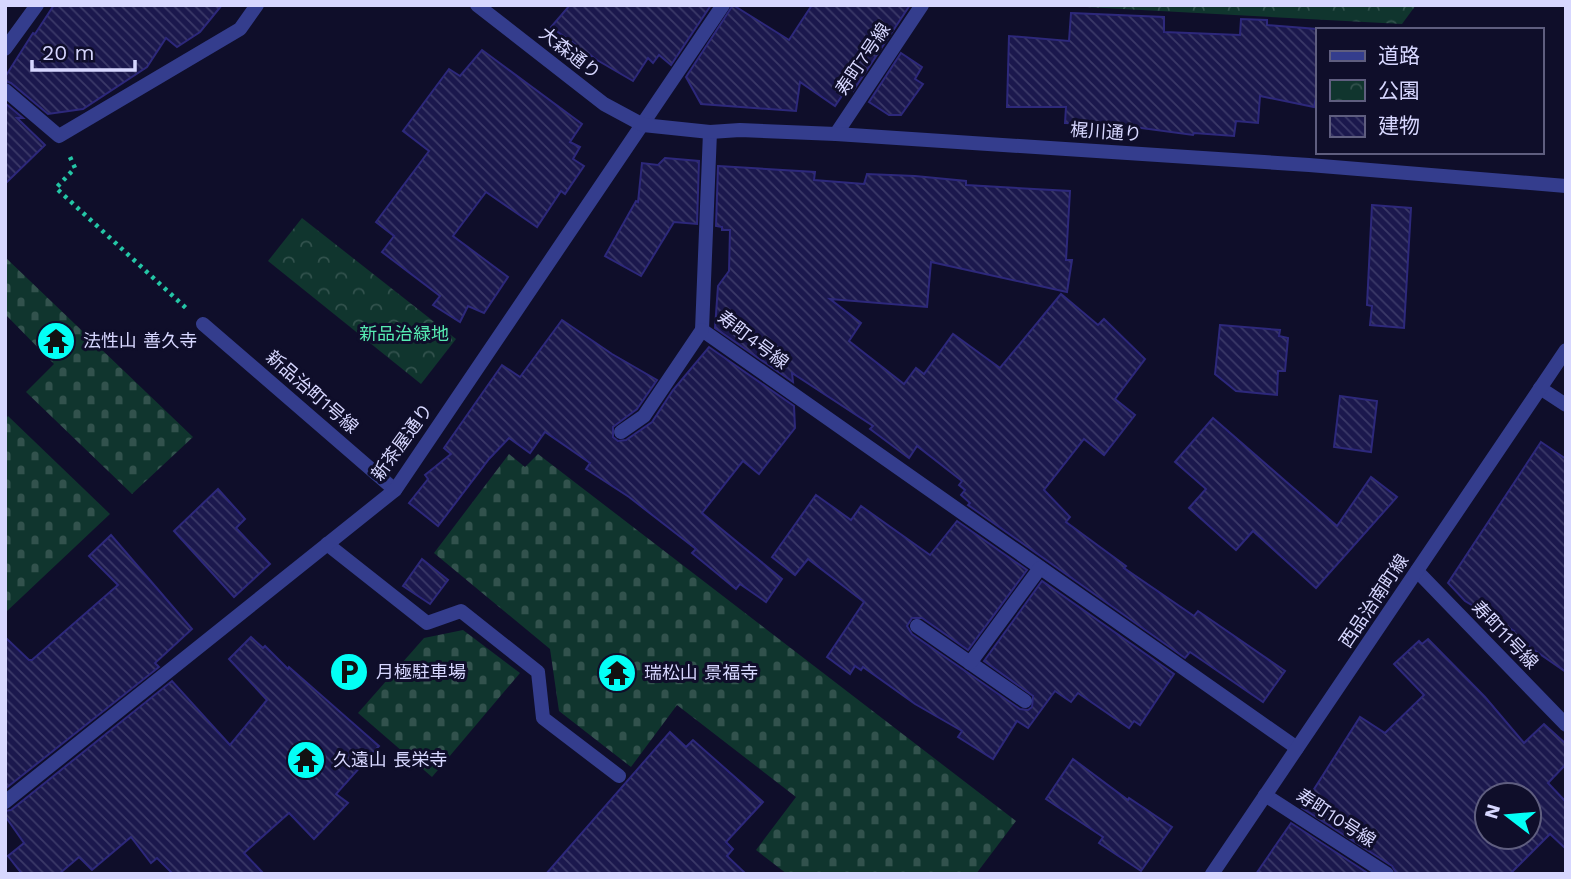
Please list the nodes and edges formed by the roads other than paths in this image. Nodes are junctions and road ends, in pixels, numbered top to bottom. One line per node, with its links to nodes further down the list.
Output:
1 (37, 5): 6 (street)
2 (257, 5): 7 (street)
3 (477, 5): 8 (street, 大森通り)
4 (723, 5): 8 (street, 新茶屋通り)
5 (922, 5): 10 (street, 寿町7号線)
6 (5, 50)
7 (5, 90)
8 (643, 125): 9 (street, 梶川通り); 18 (street, 新茶屋通り)
9 (710, 132): 10 (street, 梶川通り); 13 (street, 寿町4号線)
10 (836, 134): 11 (street, 梶川通り)
11 (1566, 186)
12 (204, 324): 18 (street, 新品治町1号線)
13 (702, 330): 17 (street); 20 (street, 寿町4号線)
14 (1566, 350): 15 (street, 西品治南町線)
15 (1540, 388): 16 (street); 21 (street, 西品治南町線)
16 (1566, 405)
17 (621, 432)
18 (395, 489): 19 (street, 新茶屋通り)
19 (327, 544): 27 (street); 29 (street, 新茶屋通り)
20 (1040, 568): 23 (street); 26 (street, 寿町4号線)
21 (1417, 572): 25 (street, 寿町11号線); 26 (street, 西品治南町線)
22 (916, 625): 23 (street)
23 (970, 663): 24 (street)
24 (1025, 701)
25 (1566, 725)
26 (1297, 748): 28 (street, 西品治南町線)
27 (619, 776)
28 (1265, 795): 30 (street, 西品治南町線); 31 (street, 寿町10号線)
29 (6, 800)
30 (1212, 874)
31 (1387, 874)

